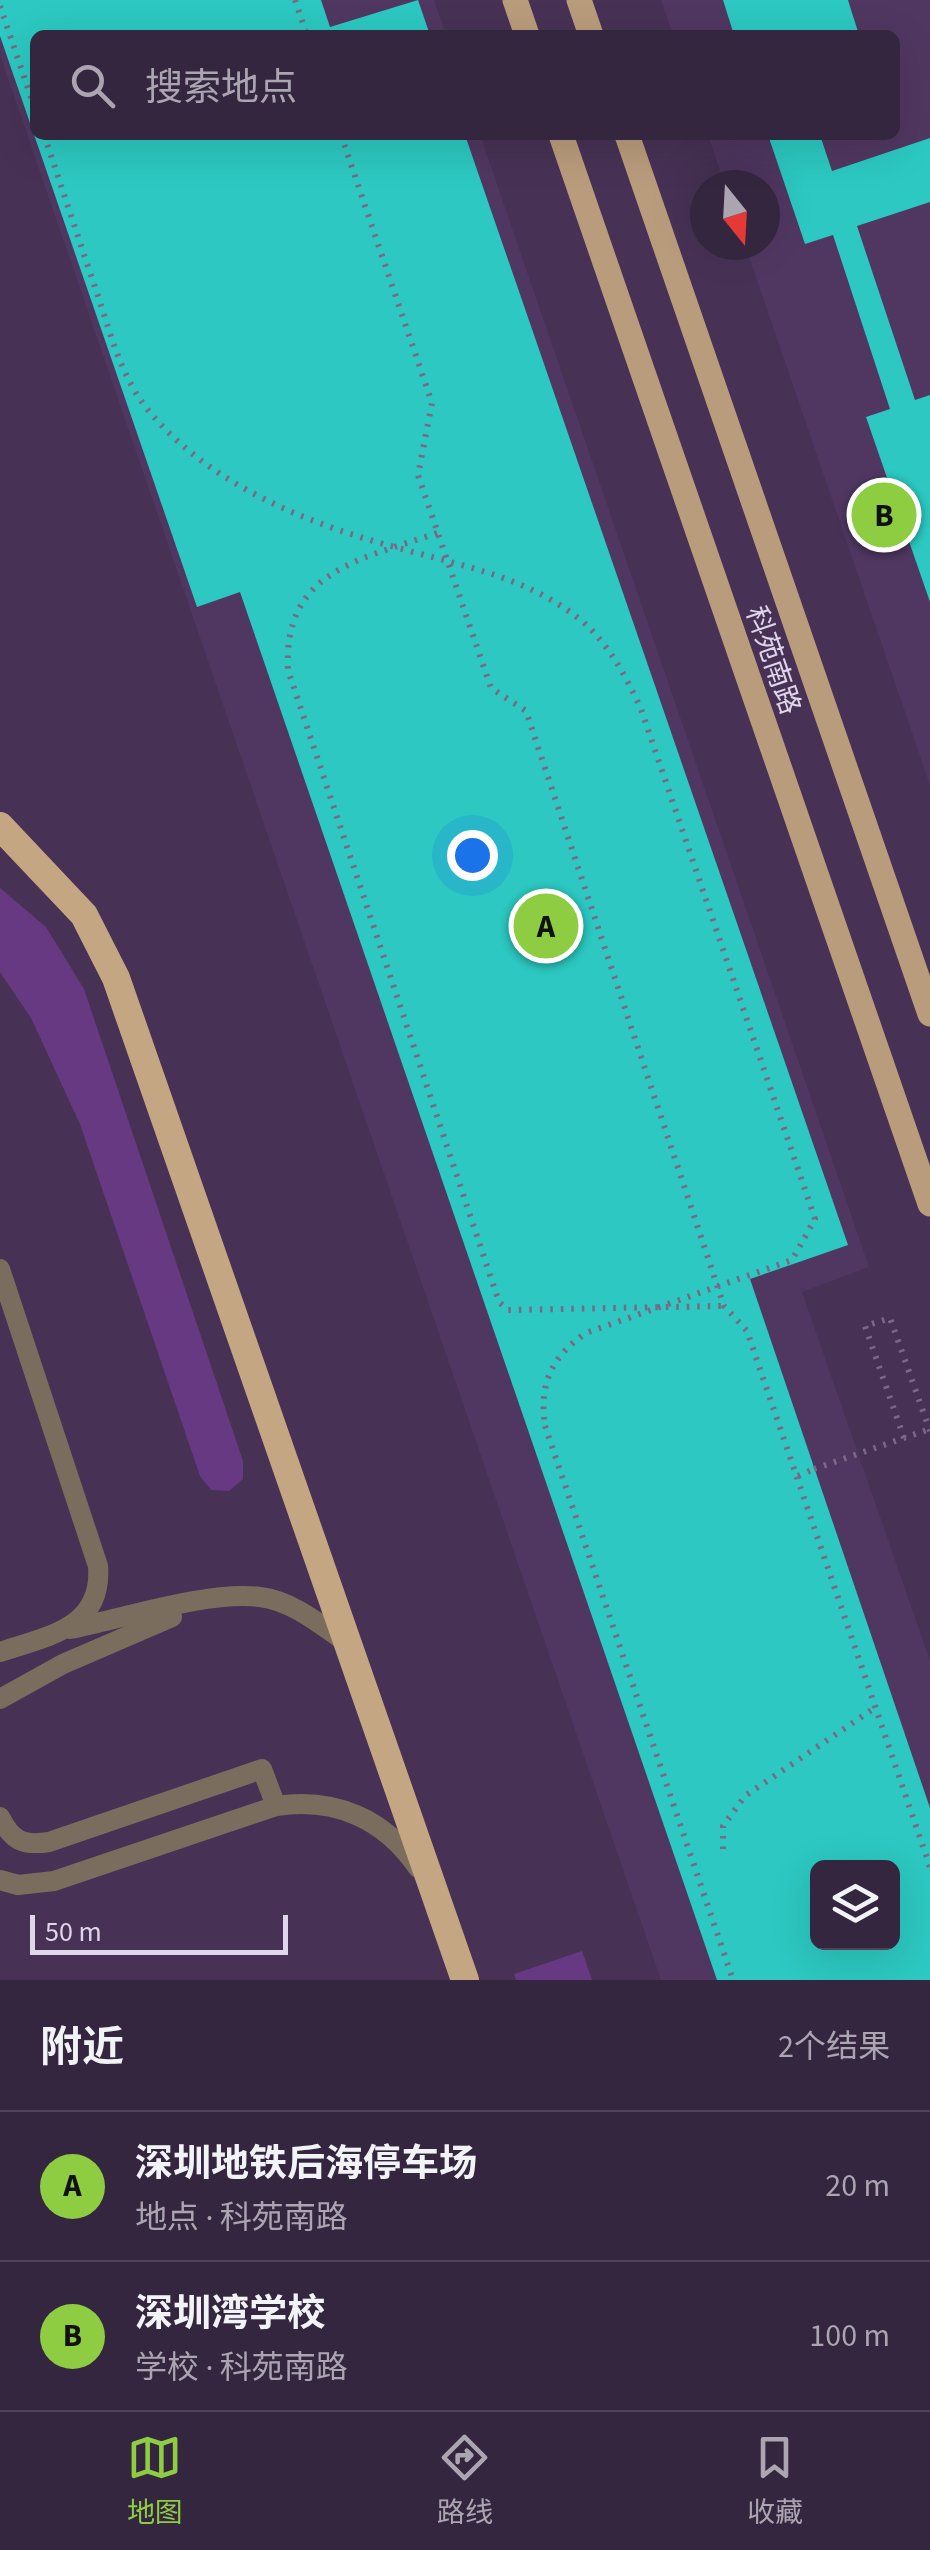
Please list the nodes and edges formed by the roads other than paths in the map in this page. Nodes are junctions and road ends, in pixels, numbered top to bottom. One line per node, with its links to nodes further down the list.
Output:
1 (515, 0): 3 (main road)
2 (579, 0): 4 (main road)
3 (525, 30)
4 (589, 30)
5 (563, 140): 9 (main road, 科苑南路)
6 (628, 140): 8 (main road, 科苑南路)
7 (0, 826): 13 (highway)
8 (930, 1014)
9 (930, 1204)
10 (0, 1268): 12 (lane)
11 (216, 1599): 12 (lane); 13 (lane); 15 (lane)
12 (63, 1630): 14 (lane)
13 (348, 1643): 19 (highway)
14 (0, 1652)
15 (0, 1699)
16 (276, 1806): 17 (lane); 18 (lane); 19 (lane)
17 (0, 1817)
18 (0, 1880)
19 (433, 1890): 20 (highway)
20 (465, 1980)

